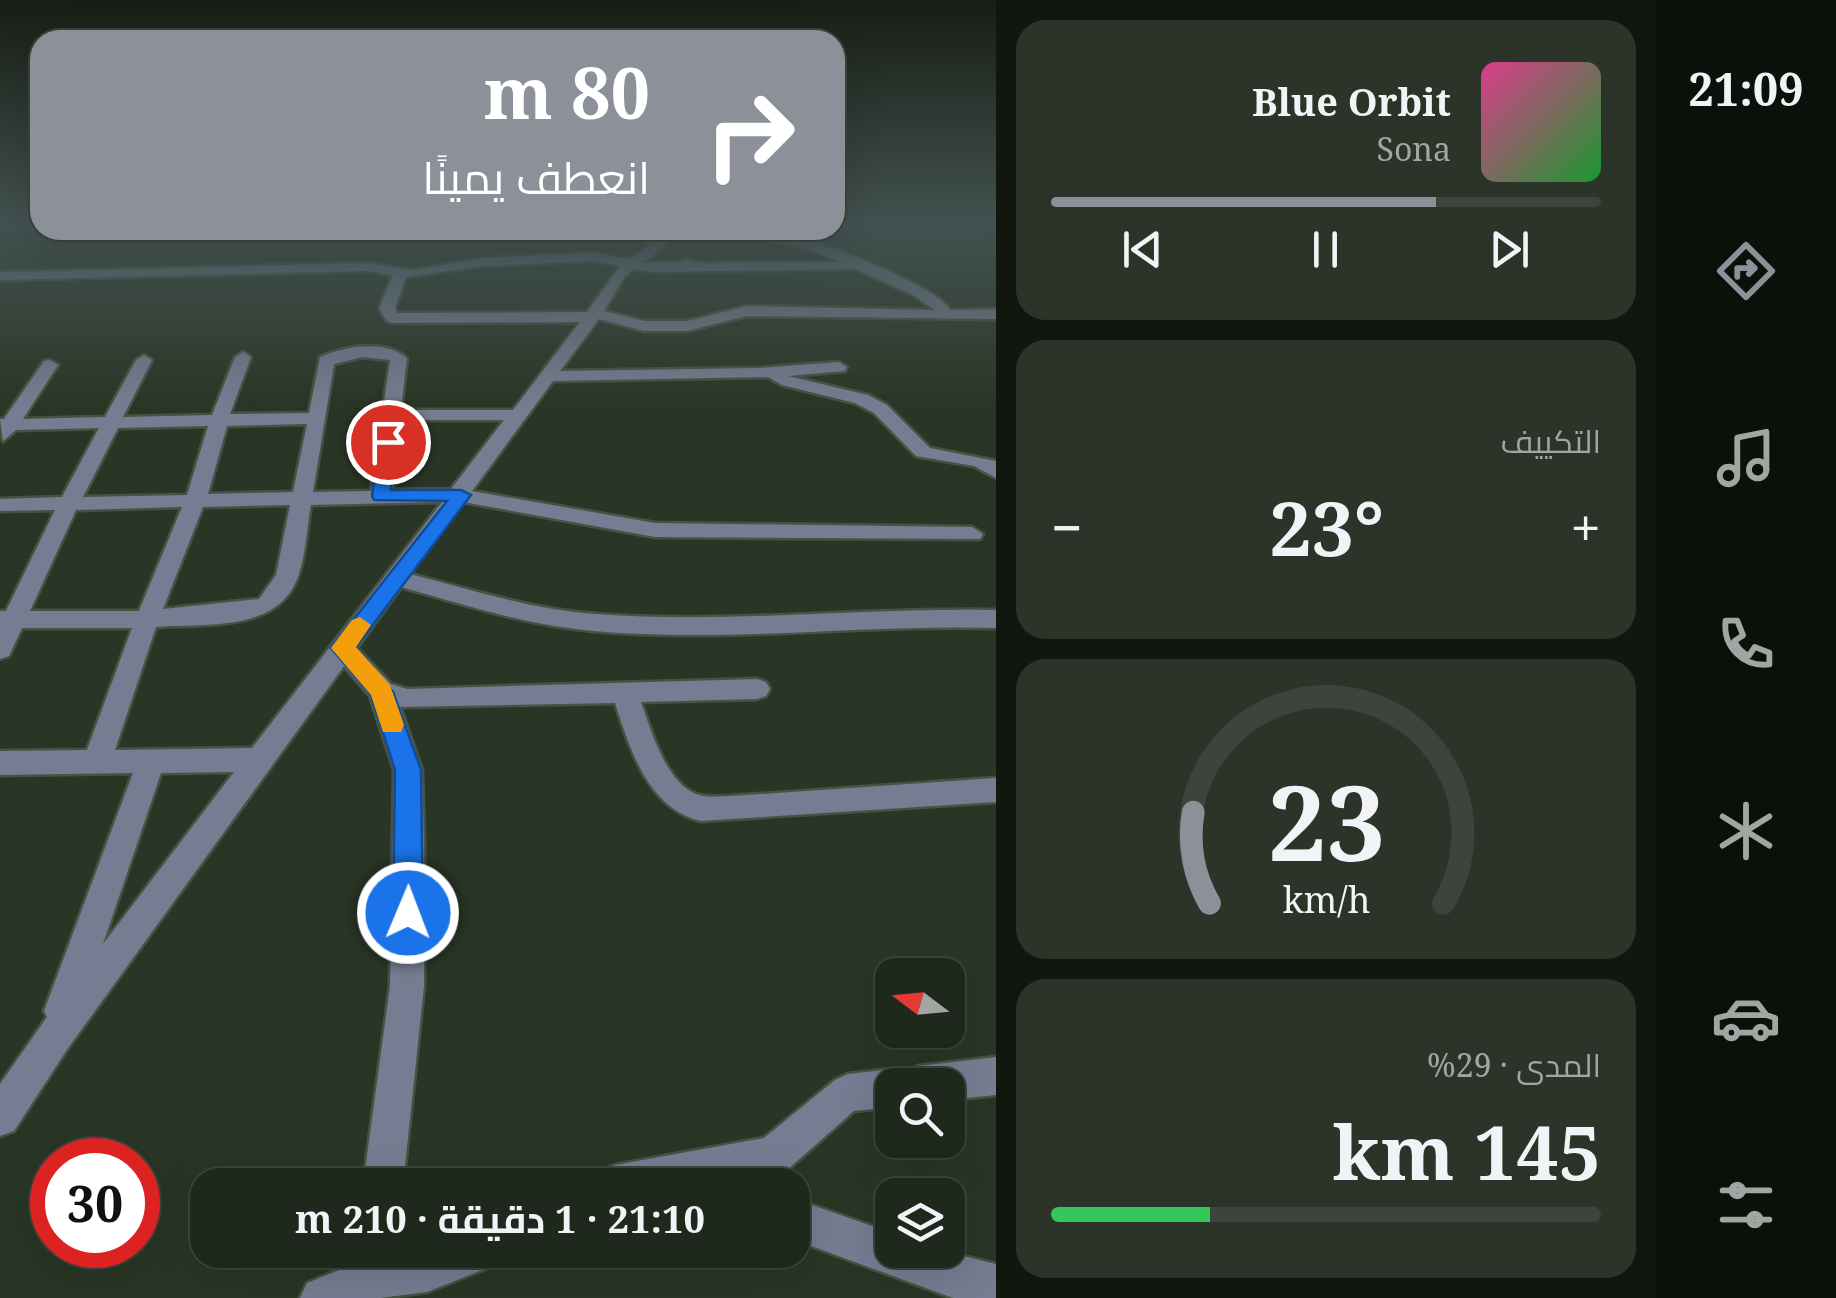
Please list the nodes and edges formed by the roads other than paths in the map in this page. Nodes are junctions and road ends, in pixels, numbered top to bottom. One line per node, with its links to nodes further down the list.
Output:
1 (14, 287): 5 (street)
2 (396, 287): 7 (street)
3 (611, 287): 7 (street)
4 (905, 287): 8 (street)
5 (3, 294)
6 (996, 314): 8 (street)
7 (594, 315): 8 (street); 14 (street)
8 (944, 315)
9 (243, 357): 18 (street)
10 (144, 360): 19 (street)
11 (50, 365): 20 (street)
12 (839, 366): 13 (street)
13 (758, 373): 14 (street); 21 (street)
14 (545, 376): 16 (street)
15 (391, 415): 16 (street); 17 (street); 23 (street)
16 (520, 415): 22 (street)
17 (316, 418): 18 (street); 24 (street)
18 (219, 420): 19 (street); 25 (street)
19 (111, 421): 20 (street); 26 (street)
20 (3, 430)
21 (996, 472)
22 (461, 495): 23 (street); 28 (street); 29 (street)
23 (381, 496): 24 (street)
24 (302, 498): 25 (street); 30 (street)
25 (195, 502): 26 (street); 30 (street)
26 (68, 504): 27 (street); 32 (street)
27 (0, 505)
28 (972, 534)
29 (396, 578): 31 (street); 33 (street)
30 (147, 619): 32 (street); 39 (street)
31 (996, 619)
32 (8, 620): 34 (street)
33 (343, 648): 36 (street); 38 (street)
34 (0, 650)
35 (758, 689): 37 (street)
36 (382, 692): 37 (street); 48 (street)
37 (625, 693): 42 (street)
38 (261, 760): 40 (street); 43 (street)
39 (97, 762): 40 (street); 41 (street)
40 (150, 762): 43 (street)
41 (0, 763)
42 (996, 790)
43 (53, 1038): 47 (street)
44 (996, 1076): 45 (street)
45 (965, 1080)
46 (875, 1090): 49 (street)
47 (0, 1116)
48 (385, 1168)
49 (730, 1168)
50 (810, 1225): 52 (street)
51 (373, 1268): 53 (street)
52 (996, 1286)
53 (322, 1298)

